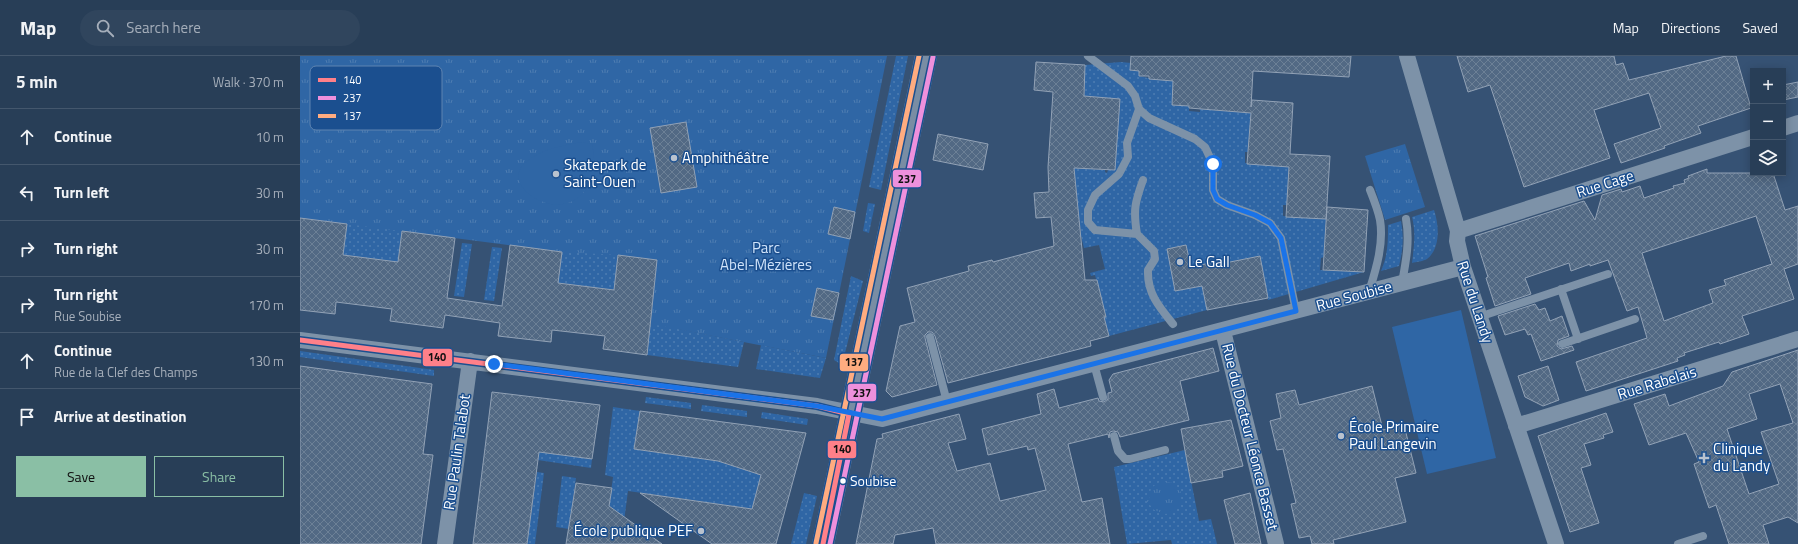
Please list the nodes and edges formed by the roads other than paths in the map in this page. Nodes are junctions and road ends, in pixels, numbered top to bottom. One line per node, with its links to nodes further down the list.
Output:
1 (926, 56): 32 (main road)
2 (1088, 56): 4 (lane)
3 (1407, 56): 11 (street, Rue du Landy)
4 (1139, 109): 12 (lane); 18 (lane)
5 (1798, 123): 6 (street)
6 (1786, 127)
7 (1750, 138): 11 (street, Rue Cage)
8 (1143, 180): 12 (lane)
9 (1370, 190): 17 (lane)
10 (1406, 219): 15 (lane)
11 (1458, 231): 13 (street, Rue du Landy)
12 (1136, 234): 21 (lane)
13 (1462, 267): 15 (street, Rue Soubise); 19 (street, Rue du Landy)
14 (1608, 274): 16 (lane)
15 (1402, 283): 17 (street, Rue Soubise)
16 (1561, 289): 19 (lane); 24 (lane)
17 (1369, 292): 18 (street, Rue Soubise)
18 (1296, 311): 22 (street, Rue Soubise)
19 (1479, 317): 33 (street, Rue du Landy)
20 (1635, 319): 24 (lane)
21 (1173, 324)
22 (1223, 331): 29 (street, Rue Soubise); 39 (street, Rue du Docteur Léonce Basset)
23 (930, 337): 31 (lane)
24 (1578, 339): 27 (lane)
25 (1798, 339): 33 (street, Rue Rabelais)
26 (300, 340): 28 (street, Rue Soubise)
27 (1562, 344)
28 (470, 361): 32 (street, Rue Soubise); 37 (street, Rue Paulin Talabot)
29 (1094, 364): 30 (lane); 31 (street, Rue Soubise)
30 (1103, 397)
31 (947, 402): 32 (street, Rue Soubise)
32 (850, 414): 38 (main road)
33 (1516, 426): 40 (street, Rue du Landy)
34 (1114, 436): 35 (lane)
35 (1165, 450)
36 (1703, 536): 41 (lane)
37 (445, 544)
38 (823, 544)
39 (1276, 544)
40 (1556, 544)
41 (1678, 544)

